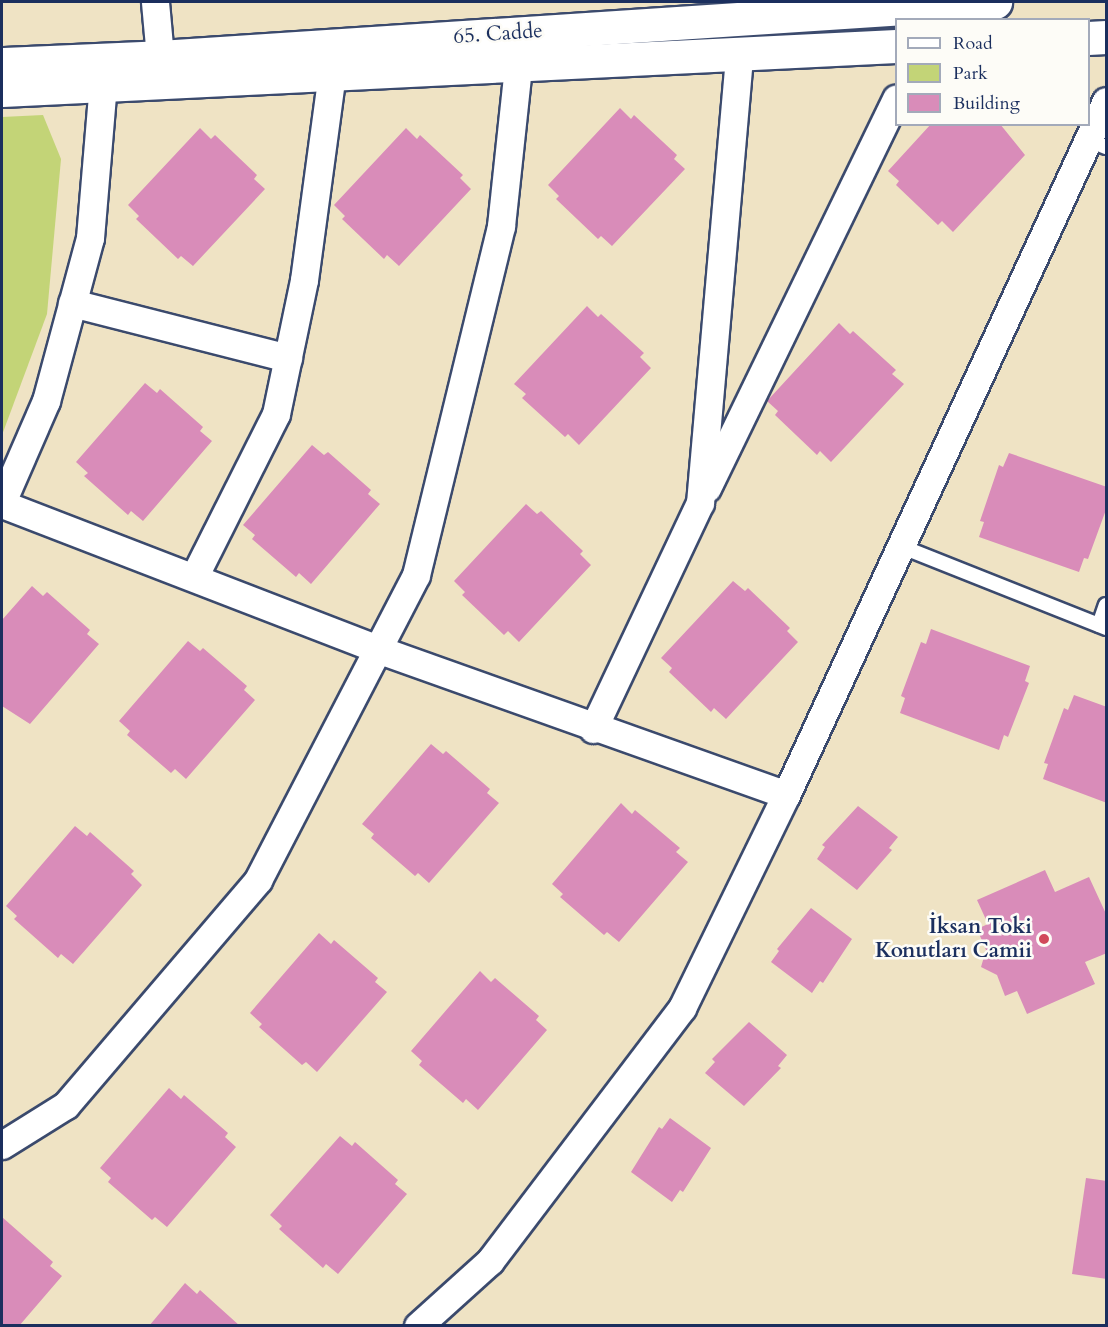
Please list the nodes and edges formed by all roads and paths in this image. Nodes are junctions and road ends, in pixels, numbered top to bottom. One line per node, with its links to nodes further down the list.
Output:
1 (155, 2): 8 (street)
2 (995, 2): 3 (main road, 65. Cadde)
3 (752, 9): 8 (main road, 65. Cadde)
4 (1107, 37): 5 (main road)
5 (1090, 38)
6 (895, 46): 7 (main road, 65. Cadde)
7 (739, 54): 10 (main road, 65. Cadde); 20 (street)
8 (160, 57): 9 (main road, 65. Cadde)
9 (2, 64)
10 (518, 66): 11 (main road, 65. Cadde); 25 (street)
11 (332, 74): 12 (main road, 65. Cadde); 18 (street)
12 (103, 84): 13 (main road, 65. Cadde); 17 (street)
13 (2, 90)
14 (1107, 101): 16 (street)
15 (895, 102): 20 (street)
16 (1099, 144): 21 (street)
17 (72, 303): 18 (street); 19 (street)
18 (288, 358): 22 (street)
19 (2, 503): 22 (street)
20 (700, 503): 26 (street)
21 (900, 546): 24 (lane); 27 (street)
22 (194, 577): 25 (street)
23 (1107, 605): 24 (lane)
24 (1103, 627)
25 (377, 649): 26 (street); 28 (street)
26 (593, 729): 27 (street)
27 (786, 795): 29 (street)
28 (2, 1145)
29 (418, 1326)

